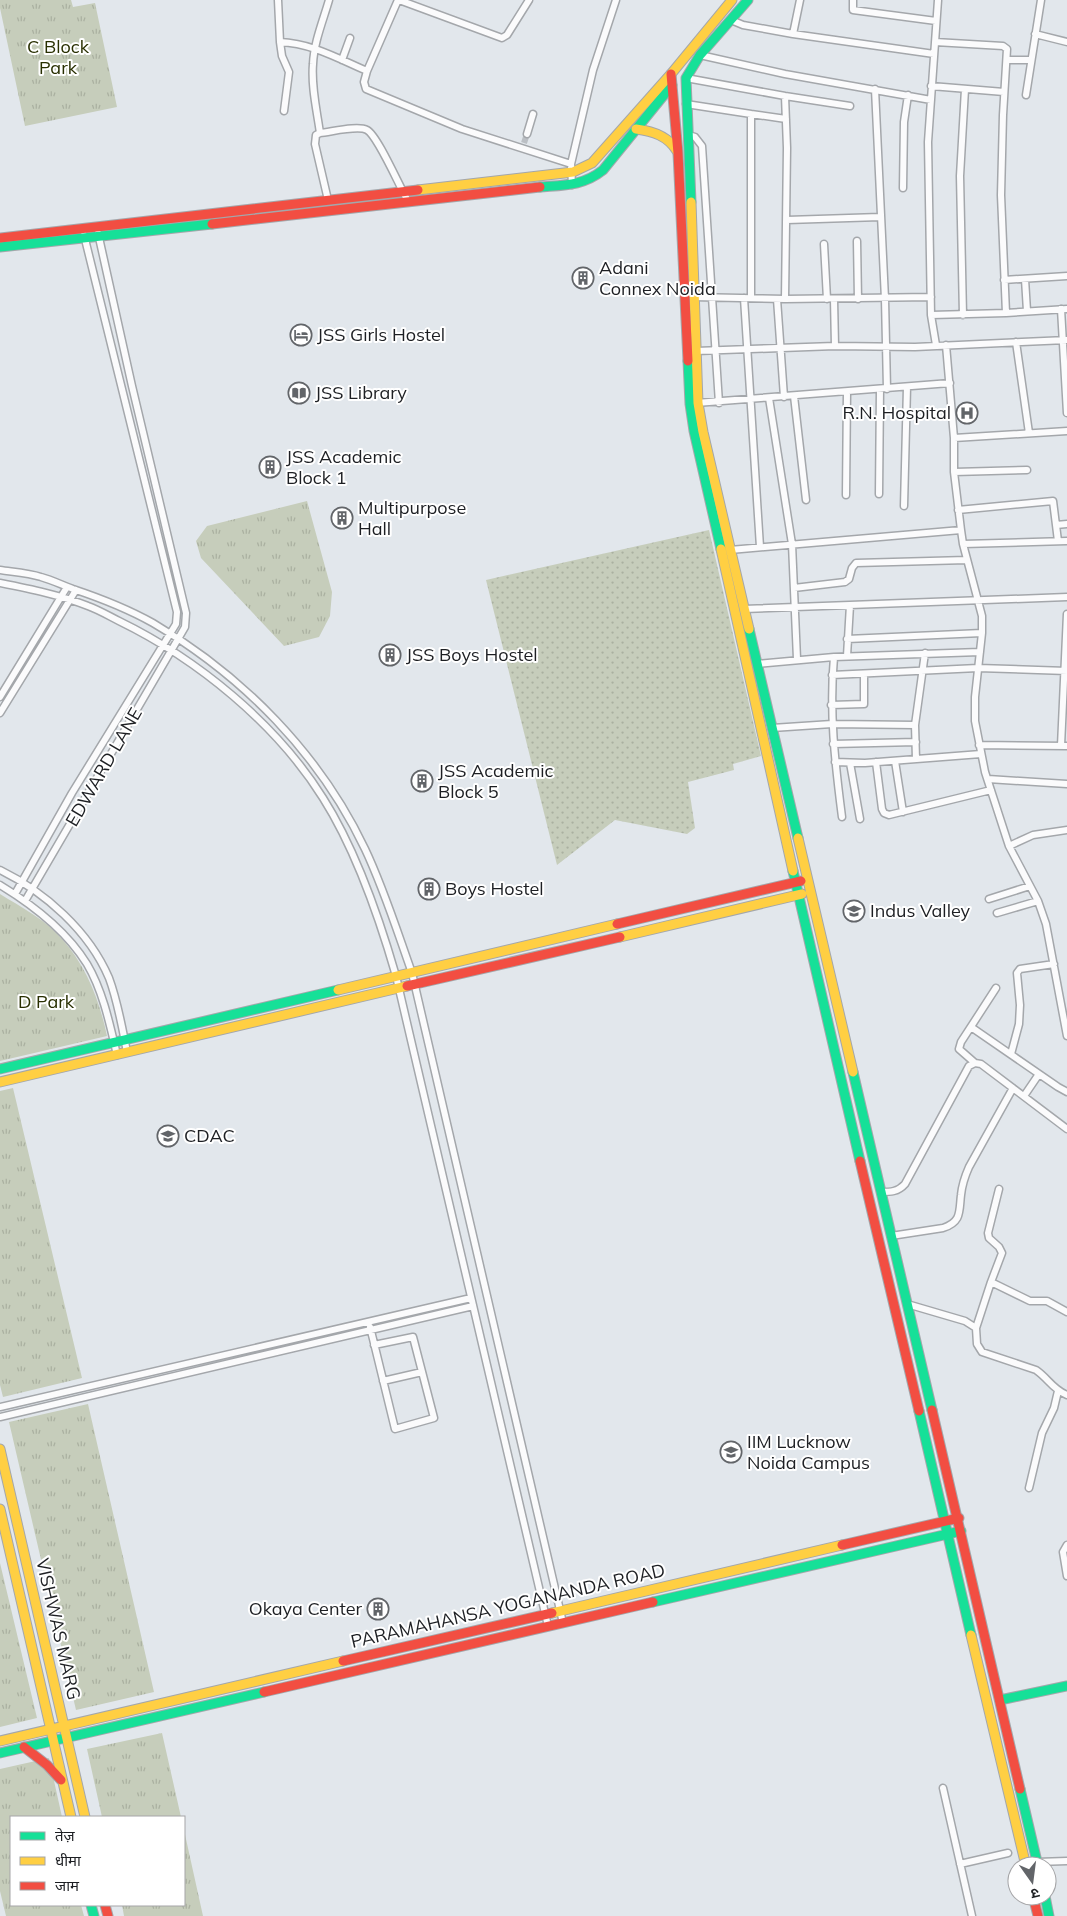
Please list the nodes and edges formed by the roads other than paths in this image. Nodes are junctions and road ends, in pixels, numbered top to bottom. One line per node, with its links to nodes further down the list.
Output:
1 (278, 0): 17 (street)
2 (329, 0): 20 (street)
3 (398, 0): 4 (street); 26 (street)
4 (529, 0)
5 (616, 0): 49 (street)
6 (732, 0): 27 (street)
7 (748, 0): 12 (street)
8 (800, 0): 14 (street)
9 (853, 0): 13 (street)
10 (938, 0): 13 (street)
11 (1041, 0): 15 (street)
12 (731, 20): 14 (street); 22 (street)
13 (936, 21): 18 (street)
14 (793, 34): 21 (street)
15 (1035, 34): 19 (street); 25 (street)
16 (350, 38): 23 (street)
17 (280, 42): 20 (street); 40 (street)
18 (935, 42): 21 (street); 24 (street)
19 (1067, 42)
20 (315, 48): 23 (street); 45 (street)
21 (934, 54): 30 (street)
22 (700, 55): 28 (street); 31 (street)
23 (342, 60): 26 (street)
24 (1007, 60): 25 (street); 33 (street)
25 (1031, 60): 35 (street)
26 (367, 71): 49 (street)
27 (671, 74): 29 (street); 49 (street)
28 (686, 78): 36 (street); 38 (street)
29 (672, 86): 44 (street); 48 (street)
30 (931, 86): 32 (street); 37 (street)
31 (875, 89): 34 (street); 55 (street)
32 (965, 90): 33 (street); 79 (street)
33 (1004, 92): 65 (street)
34 (908, 95): 37 (street); 51 (street)
35 (1026, 95)
36 (785, 96): 39 (street); 43 (street)
37 (931, 100): 69 (street)
38 (686, 104): 42 (street); 47 (street)
39 (850, 106)
40 (284, 111)
41 (533, 114): 46 (street)
42 (751, 114): 43 (street); 68 (street)
43 (786, 119): 56 (street)
44 (636, 128): 48 (street); 50 (street)
45 (320, 134): 52 (street); 53 (street)
46 (527, 134)
47 (688, 134): 66 (street); 67 (street)
48 (678, 154): 98 (street)
49 (572, 168): 50 (street); 52 (street)
50 (572, 185): 54 (street)
51 (903, 188)
52 (403, 192): 53 (street); 54 (street)
53 (328, 200): 57 (street)
54 (408, 202): 57 (street)
55 (880, 216): 56 (street); 74 (street)
56 (787, 220): 71 (street)
57 (98, 231): 58 (street); 137 (street, EDWARD LANE)
58 (84, 233): 59 (street); 62 (street); 135 (street, EDWARD LANE)
59 (0, 238)
60 (857, 241): 73 (street)
61 (824, 244): 72 (street)
62 (0, 247)
63 (1067, 276): 64 (street)
64 (1026, 279): 65 (street); 76 (street)
65 (1004, 280): 77 (street)
66 (693, 297): 67 (street); 87 (street)
67 (711, 297): 68 (street); 88 (street)
68 (747, 298): 70 (street); 89 (street)
69 (931, 298): 74 (street); 78 (street)
70 (777, 299): 71 (street); 86 (street)
71 (785, 299): 72 (street)
72 (830, 299): 73 (street); 84 (street)
73 (858, 299): 74 (street)
74 (885, 299): 85 (street)
75 (1064, 309): 76 (street); 80 (street)
76 (1026, 311): 77 (street)
77 (1006, 313): 79 (street)
78 (931, 315): 79 (street); 82 (street)
79 (963, 315)
80 (1065, 340): 81 (street); 100 (street)
81 (1016, 342): 83 (street); 102 (street)
82 (936, 345): 83 (street); 85 (street)
83 (946, 345): 90 (street)
84 (835, 346): 85 (street); 86 (street)
85 (885, 347): 92 (street)
86 (780, 348): 89 (street); 95 (street)
87 (696, 350): 88 (street); 98 (street)
88 (715, 350): 89 (street); 99 (street)
89 (747, 350): 97 (street)
90 (950, 383): 91 (street); 103 (street)
91 (907, 387): 92 (street); 109 (street)
92 (883, 389): 93 (street); 107 (street)
93 (847, 392): 94 (street); 106 (street)
94 (794, 396): 95 (street); 108 (street)
95 (784, 397): 96 (street)
96 (769, 398): 97 (street); 116 (street)
97 (751, 400): 99 (street); 118 (street)
98 (694, 403): 99 (street); 119 (street); 180 (street)
99 (719, 403)
100 (1067, 413)
101 (1067, 430): 102 (street)
102 (1029, 433): 103 (street)
103 (954, 438): 105 (street)
104 (1027, 470): 105 (street)
105 (954, 472): 110 (street)
106 (846, 494)
107 (878, 494)
108 (806, 500)
109 (904, 506)
110 (958, 510): 112 (street); 113 (street)
111 (1067, 524): 112 (street)
112 (1056, 525): 114 (street)
113 (961, 530): 116 (street); 117 (street)
114 (1058, 541): 115 (street); 117 (street)
115 (1067, 541)
116 (792, 544): 118 (street); 124 (street)
117 (963, 544): 120 (street)
118 (760, 547): 119 (street)
119 (730, 550): 132 (street)
120 (967, 560): 124 (street); 129 (street)
121 (0, 570): 123 (street)
122 (0, 584): 127 (street)
123 (67, 587): 125 (street); 127 (street)
124 (794, 588): 131 (street)
125 (76, 590): 128 (street); 135 (street)
126 (1067, 597): 129 (street)
127 (60, 598): 128 (street); 152 (street)
128 (69, 600): 138 (street); 155 (street)
129 (980, 601): 130 (street); 134 (street)
130 (850, 605): 131 (street); 136 (street)
131 (794, 606): 132 (street); 145 (street)
132 (744, 609): 146 (street)
133 (1067, 614): 142 (street)
134 (982, 633): 136 (street); 140 (street)
135 (170, 635): 137 (street); 138 (street, EDWARD LANE)
136 (848, 639): 143 (street)
137 (178, 640): 139 (street, EDWARD LANE); 192 (street)
138 (163, 646): 139 (street); 179 (street, EDWARD LANE)
139 (171, 651): 183 (street, EDWARD LANE); 193 (street)
140 (980, 652): 141 (street); 147 (street)
141 (925, 653): 143 (street); 148 (street)
142 (1066, 654): 149 (street)
143 (847, 656): 144 (street)
144 (834, 657): 145 (street); 151 (street)
145 (796, 659): 146 (street)
146 (757, 664): 158 (street)
147 (978, 668): 148 (street); 149 (street); 161 (street)
148 (922, 671): 150 (street); 157 (street)
149 (1066, 671): 162 (street)
150 (864, 674): 151 (street); 154 (street)
151 (832, 675): 154 (street)
152 (3, 686): 153 (street)
153 (0, 697)
154 (831, 704): 156 (street)
155 (0, 713)
156 (832, 724): 157 (street); 158 (street); 160 (street)
157 (915, 725): 159 (street)
158 (772, 728): 178 (street)
159 (916, 742): 160 (street); 164 (street)
160 (833, 744): 166 (street)
161 (979, 745): 162 (street); 163 (street)
162 (1064, 746)
163 (981, 754): 164 (street); 169 (street)
164 (916, 760): 165 (street)
165 (895, 761): 167 (street); 172 (street)
166 (835, 762): 168 (street); 173 (street)
167 (876, 762): 168 (street); 172 (street)
168 (850, 763): 174 (street)
169 (988, 779): 170 (street); 171 (street)
170 (1067, 784)
171 (991, 790): 172 (street); 176 (street)
172 (903, 812)
173 (842, 817)
174 (860, 819)
175 (1067, 830): 176 (street)
176 (1009, 846): 182 (street)
177 (0, 870): 179 (street)
178 (807, 880): 180 (street); 184 (street)
179 (22, 882): 183 (street); 185 (street, EDWARD LANE)
180 (795, 882): 186 (street); 192 (street)
181 (0, 885): 185 (street)
182 (1030, 886): 187 (street); 189 (street)
183 (32, 889): 188 (street, EDWARD LANE); 199 (street)
184 (810, 892): 186 (street); 213 (street)
185 (15, 894): 188 (street)
186 (798, 895): 194 (street); 219 (street)
187 (989, 899)
188 (25, 901): 200 (street)
189 (1038, 901): 190 (street); 191 (street)
190 (998, 914)
191 (1054, 964): 198 (street); 202 (street)
192 (412, 972): 193 (street); 194 (street)
193 (396, 976): 196 (street); 199 (street)
194 (414, 985): 196 (street); 246 (street)
195 (996, 988): 197 (street)
196 (398, 989): 201 (street); 216 (street)
197 (971, 1027): 202 (street); 204 (street)
198 (1067, 1036)
199 (125, 1040): 200 (street); 201 (street)
200 (114, 1042): 203 (street); 205 (street)
201 (127, 1052): 203 (street)
202 (1011, 1054): 206 (street)
203 (117, 1055): 207 (street)
204 (975, 1063): 208 (street); 213 (street)
205 (0, 1069)
206 (1039, 1074): 209 (street); 210 (street)
207 (0, 1082)
208 (1013, 1088): 210 (street); 214 (street)
209 (1067, 1092)
210 (1024, 1096): 211 (street)
211 (1067, 1129)
212 (999, 1189): 215 (street)
213 (881, 1192): 214 (street)
214 (891, 1236): 217 (street)
215 (991, 1282): 220 (street); 222 (street)
216 (471, 1298): 218 (street); 221 (street)
217 (907, 1304): 219 (street); 222 (street); 240 (street)
218 (473, 1306): 223 (street); 247 (street)
219 (894, 1307): 241 (street)
220 (1067, 1312)
221 (369, 1321): 223 (street); 225 (street)
222 (976, 1328): 232 (street)
223 (370, 1330): 224 (street); 226 (street)
224 (374, 1345): 228 (street); 230 (street)
225 (249, 1349): 226 (street); 227 (street)
226 (251, 1358): 229 (street)
227 (155, 1371): 229 (street); 231 (street)
228 (422, 1372): 230 (street); 230 (street)
229 (157, 1380): 233 (street)
230 (383, 1381)
231 (96, 1384): 233 (street); 235 (street)
232 (1058, 1391): 234 (street); 238 (street)
233 (98, 1394): 236 (street)
234 (1067, 1395)
235 (0, 1407)
236 (0, 1417)
237 (0, 1449): 252 (street, VISHWAS MARG)
238 (1029, 1488)
239 (0, 1509): 253 (street, VISHWAS MARG)
240 (959, 1518): 241 (street, PARAMAHANSA YOGANANDA ROAD); 242 (street)
241 (945, 1521): 243 (street); 246 (street, PARAMAHANSA YOGANANDA ROAD)
242 (961, 1531): 243 (street, PARAMAHANSA YOGANANDA ROAD); 251 (street)
243 (948, 1534): 248 (street, PARAMAHANSA YOGANANDA ROAD); 264 (street)
244 (1067, 1546): 245 (street)
245 (1067, 1576)
246 (560, 1611): 247 (street, PARAMAHANSA YOGANANDA ROAD); 248 (street)
247 (546, 1614): 249 (street); 252 (street, PARAMAHANSA YOGANANDA ROAD)
248 (563, 1623): 249 (street, PARAMAHANSA YOGANANDA ROAD)
249 (548, 1626): 254 (street, PARAMAHANSA YOGANANDA ROAD)
250 (1067, 1686): 251 (street)
251 (1000, 1700): 265 (street)
252 (64, 1726): 253 (street, PARAMAHANSA YOGANANDA ROAD); 254 (street, VISHWAS MARG)
253 (51, 1730): 255 (street, VISHWAS MARG); 256 (street, PARAMAHANSA YOGANANDA ROAD)
254 (67, 1737): 255 (street, PARAMAHANSA YOGANANDA ROAD); 262 (street, VISHWAS MARG)
255 (53, 1740): 257 (street, PARAMAHANSA YOGANANDA ROAD); 259 (street, VISHWAS MARG)
256 (0, 1741)
257 (24, 1747): 258 (street, PARAMAHANSA YOGANANDA ROAD); 259 (street)
258 (0, 1753)
259 (63, 1782): 261 (street, VISHWAS MARG)
260 (943, 1788): 266 (street)
261 (71, 1816)
262 (85, 1816)
263 (1008, 1853): 266 (street)
264 (1024, 1856)
265 (1036, 1856)
266 (960, 1864): 267 (street)
267 (972, 1916)

